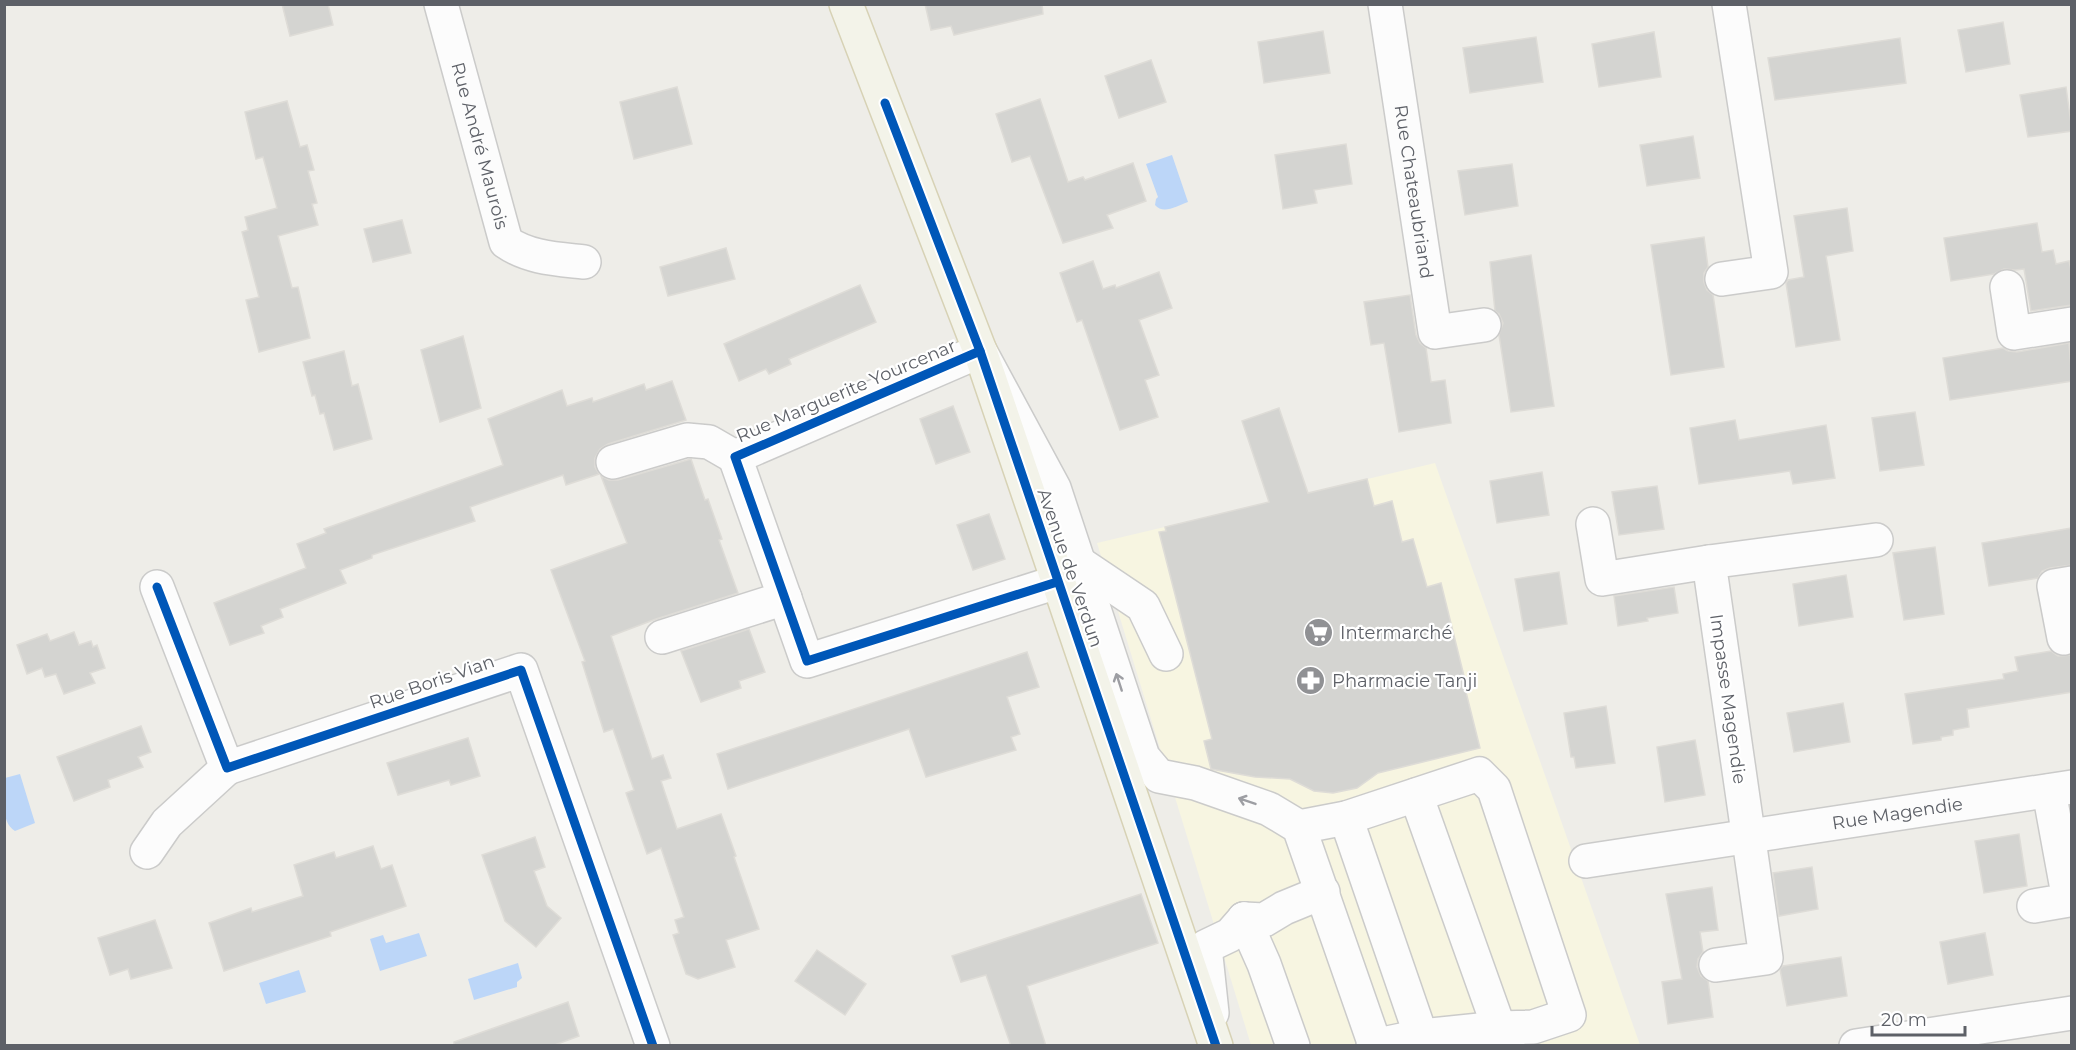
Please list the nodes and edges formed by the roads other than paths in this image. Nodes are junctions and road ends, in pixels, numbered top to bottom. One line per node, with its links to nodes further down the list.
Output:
1 (441, 4): 5 (street, Rue André Maurois)
2 (846, 4): 10 (main road, Avenue de Verdun)
3 (1384, 4): 9 (street, Rue Chateaubriand)
4 (1729, 4): 6 (street)
5 (584, 262)
6 (1722, 279)
7 (2007, 287): 8 (street)
8 (2072, 324)
9 (1484, 325)
10 (980, 351): 11 (street, Rue Marguerite Yourcenar); 16 (main road, Avenue de Verdun)
11 (735, 457): 12 (street, Rue Marguerite Yourcenar); 19 (street, Rue Marguerite Yourcenar)
12 (613, 462)
13 (1593, 524): 15 (street)
14 (1876, 540): 15 (street)
15 (1709, 562): 28 (street, Impasse Magendie)
16 (1068, 573): 19 (street, Rue Marguerite Yourcenar); 22 (street); 27 (street, one-way to 16); 38 (main road, Avenue de Verdun)
17 (2072, 583): 21 (street)
18 (158, 587): 23 (street)
19 (785, 598): 20 (street)
20 (662, 637)
21 (2064, 638)
22 (1166, 654)
23 (227, 768): 29 (street, Rue Boris Vian); 40 (street, Rue Boris Vian)
24 (2060, 789): 28 (street, Rue Magendie); 32 (street, Rue Magendie)
25 (1416, 795): 26 (street); 37 (street); 37 (street)
26 (1346, 818): 27 (street); 36 (street)
27 (1299, 826): 31 (street)
28 (1747, 836): 30 (street, Rue Magendie); 34 (street)
29 (147, 852)
30 (1586, 861)
31 (1323, 892): 33 (street); 39 (street)
32 (2034, 906)
33 (1244, 919): 38 (street); 41 (street)
34 (1716, 965)
35 (2072, 1013): 42 (street)
36 (1421, 1036): 37 (street); 39 (street)
37 (1503, 1037)
38 (1216, 1043)
39 (1374, 1045)
40 (653, 1046)
41 (1293, 1046)
42 (1856, 1046)

